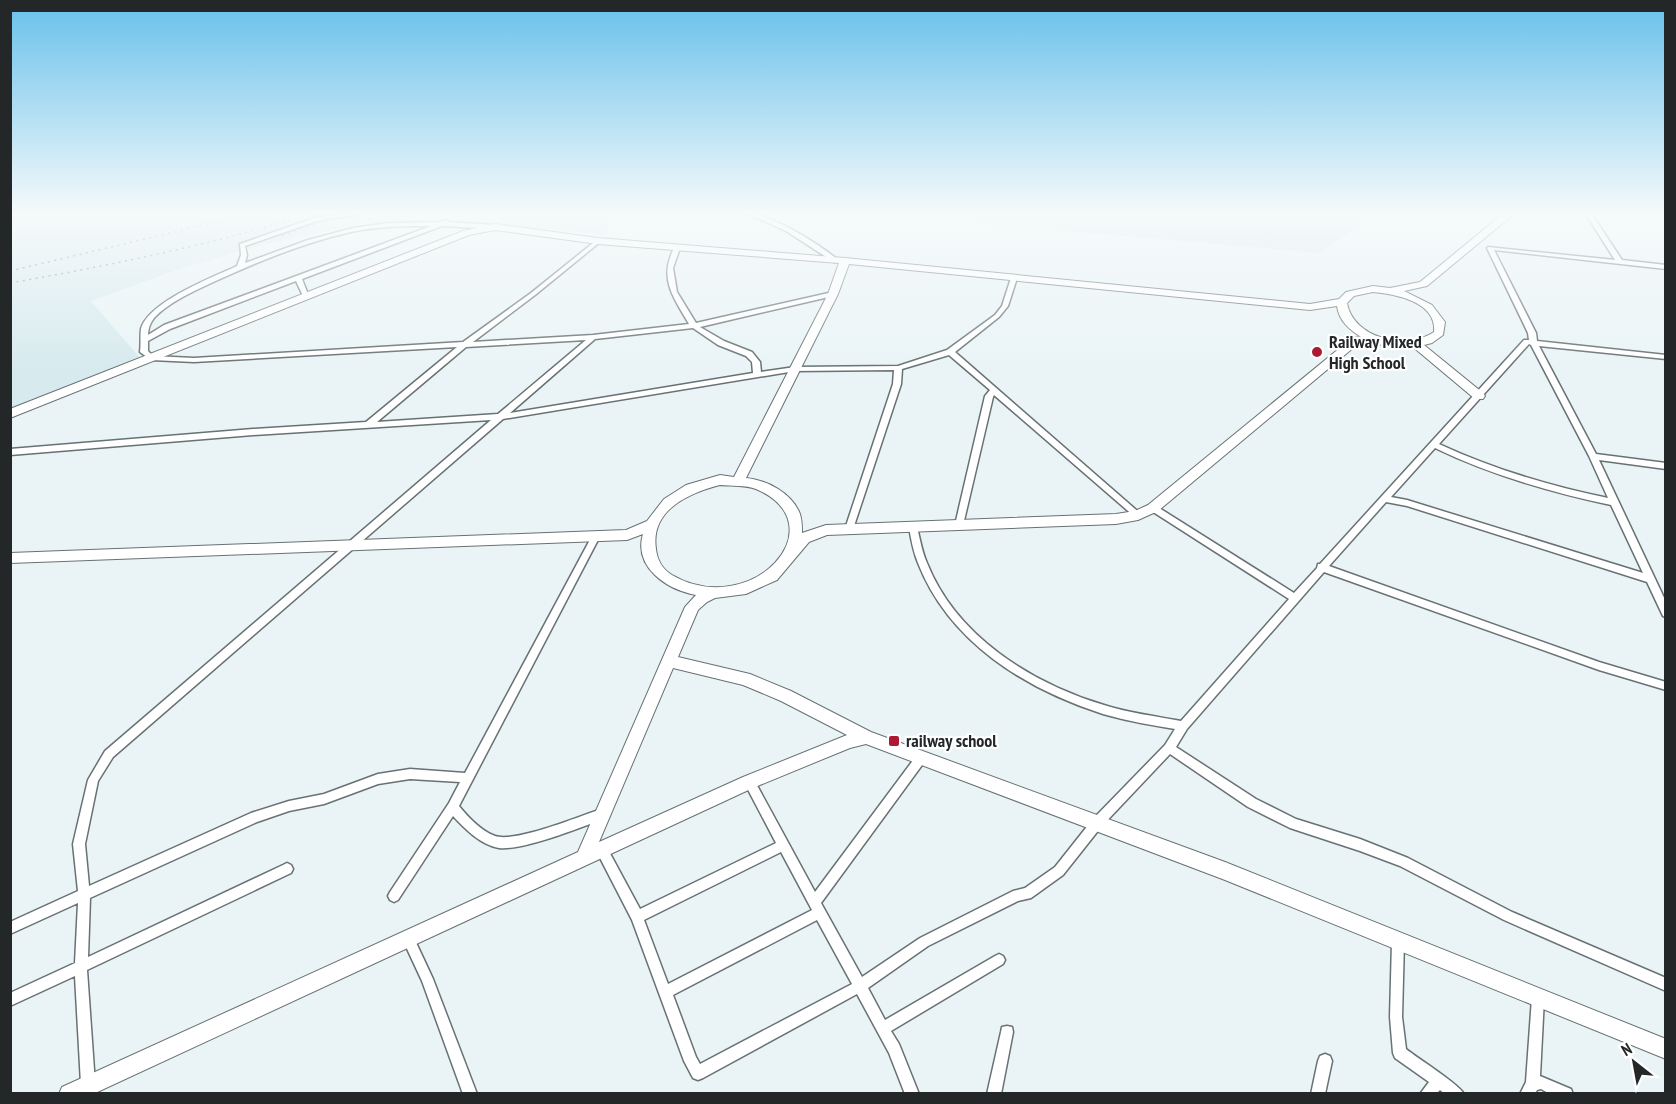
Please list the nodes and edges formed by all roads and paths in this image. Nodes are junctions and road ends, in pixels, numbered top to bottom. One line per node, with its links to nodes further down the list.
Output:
1 (248, 265): 11 (street)
2 (334, 265): 13 (street)
3 (387, 265): 18 (street)
4 (569, 265): 29 (street)
5 (671, 265): 23 (street)
6 (839, 265): 17 (street)
7 (876, 265): 14 (street)
8 (1448, 265): 15 (street)
9 (1498, 265): 28 (street)
10 (1643, 265): 12 (street)
11 (240, 267): 25 (street)
12 (1665, 267)
13 (298, 278): 18 (street); 25 (street)
14 (1014, 278): 21 (street); 31 (street)
15 (1423, 284): 16 (street); 20 (street)
16 (1392, 290): 19 (street); 20 (street)
17 (833, 294): 23 (street); 35 (street)
18 (306, 297): 33 (street)
19 (1342, 302): 21 (street); 22 (street)
20 (1426, 306): 30 (street)
21 (1310, 307): 22 (street)
22 (1351, 324): 26 (street); 27 (street)
23 (694, 326): 24 (street); 36 (street)
24 (593, 337): 29 (street); 40 (street)
25 (145, 340): 33 (street)
26 (1356, 340): 27 (street); 49 (street)
27 (1379, 340): 30 (street)
28 (1533, 341): 32 (street); 38 (street); 44 (street)
29 (465, 344): 33 (street); 41 (street)
30 (1416, 344): 38 (street)
31 (950, 352): 34 (street); 37 (street)
32 (1665, 357)
33 (151, 358): 39 (street)
34 (898, 368): 35 (street); 55 (street)
35 (795, 369): 36 (street); 46 (street)
36 (758, 375): 40 (street)
37 (994, 390): 50 (street); 53 (street)
38 (1479, 396): 42 (street)
39 (10, 414)
40 (500, 417): 41 (street); 60 (street)
41 (369, 424): 43 (street)
42 (1435, 445): 47 (street); 48 (street)
43 (10, 452)
44 (1593, 456): 45 (street); 48 (street)
45 (1665, 466)
46 (739, 480): 51 (street); 52 (street)
47 (1384, 499): 63 (street); 64 (street)
48 (1614, 502): 64 (street)
49 (1153, 508): 50 (street); 67 (street)
50 (1138, 515): 53 (street)
51 (796, 519): 56 (street); 61 (street)
52 (650, 525): 57 (street); 59 (street)
53 (959, 525): 54 (street)
54 (913, 527): 55 (street); 72 (street)
55 (849, 529): 56 (street)
56 (826, 530): 61 (street)
57 (627, 535): 58 (street); 59 (street)
58 (596, 536): 60 (street); 76 (street)
59 (647, 541): 65 (street)
60 (354, 545): 62 (street); 85 (street)
61 (794, 549): 66 (street)
62 (10, 558)
63 (1321, 567): 67 (street); 71 (street)
64 (1650, 579): 69 (street)
65 (684, 587): 66 (street); 68 (street)
66 (715, 593): 68 (street)
67 (1294, 597): 72 (street)
68 (692, 608): 70 (street)
69 (1665, 613)
70 (670, 661): 73 (street); 79 (street)
71 (1665, 686)
72 (1183, 726): 74 (street)
73 (866, 737): 75 (street); 77 (street)
74 (1169, 747): 80 (street); 94 (street)
75 (921, 758): 80 (street); 87 (street)
76 (468, 778): 78 (street); 85 (street)
77 (749, 782): 81 (street); 82 (street)
78 (453, 807): 79 (street); 86 (street)
79 (602, 814): 83 (street)
80 (1097, 824): 91 (street); 95 (street)
81 (784, 845): 87 (street); 88 (street)
82 (602, 850): 83 (street); 88 (street)
83 (584, 858): 90 (street)
84 (287, 868): 93 (street)
85 (84, 893): 89 (street); 93 (street)
86 (394, 896)
87 (818, 907): 95 (street); 96 (street)
88 (637, 917): 96 (street)
89 (10, 928)
90 (408, 938): 104 (street); 107 (street)
91 (1398, 941): 97 (street); 103 (street)
92 (999, 960): 99 (street)
93 (81, 968): 98 (street); 104 (street)
94 (1665, 985)
95 (860, 986): 96 (street); 99 (street)
96 (667, 991)
97 (1539, 998): 101 (street); 105 (street)
98 (10, 1000)
99 (883, 1029): 108 (street)
100 (1007, 1032): 109 (street)
101 (1665, 1049)
102 (1325, 1061): 110 (street)
103 (1439, 1080): 111 (street); 112 (street)
104 (88, 1084): 106 (street)
105 (1530, 1089): 113 (street)
106 (69, 1094)
107 (470, 1094)
108 (912, 1094)
109 (994, 1094)
110 (1318, 1094)
111 (1426, 1094)
112 (1456, 1094)
113 (1566, 1094)

